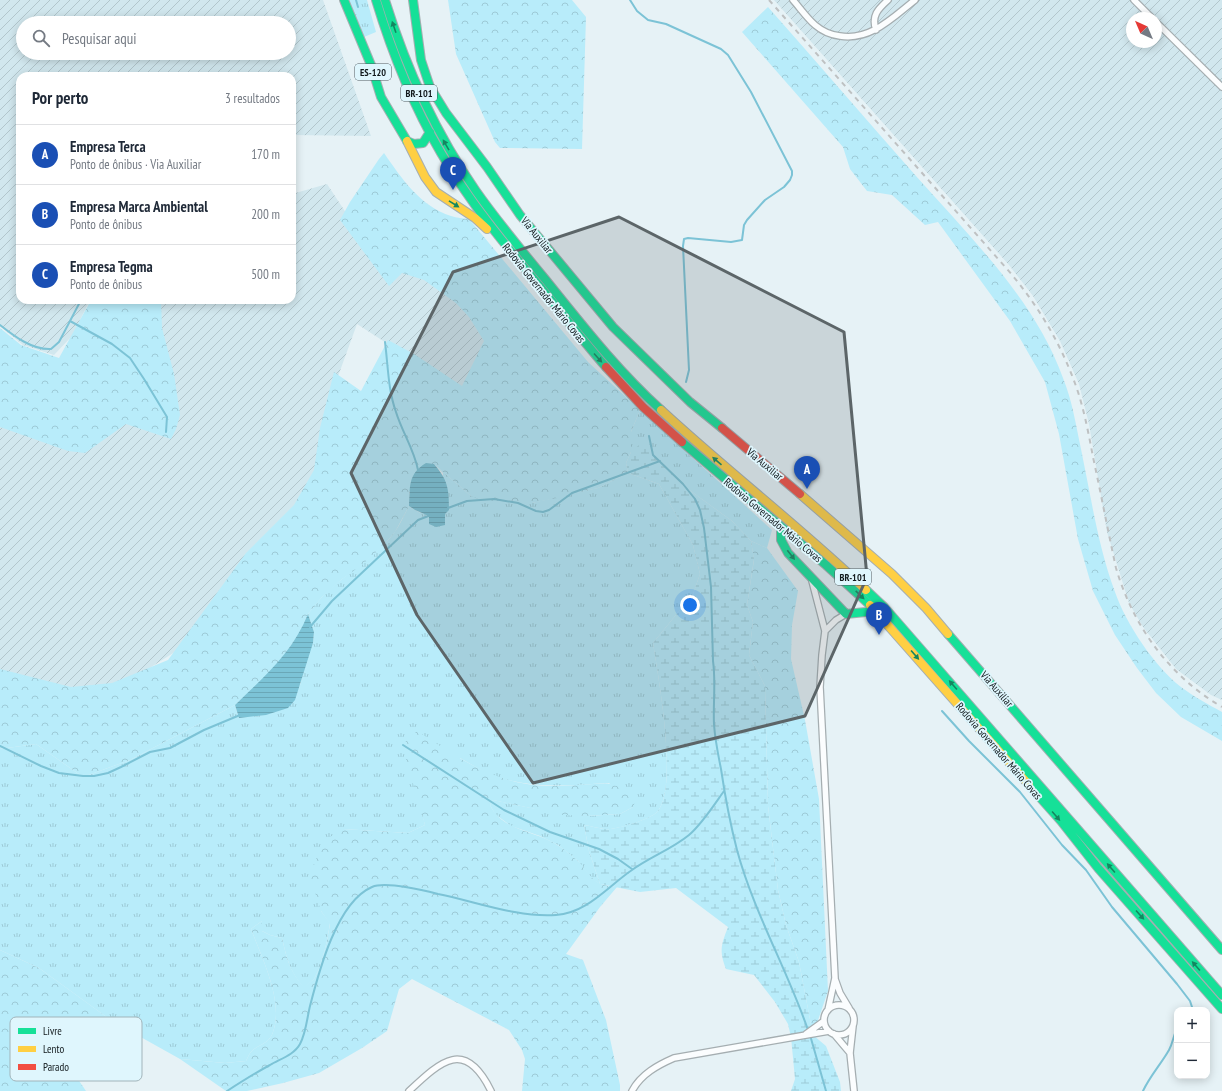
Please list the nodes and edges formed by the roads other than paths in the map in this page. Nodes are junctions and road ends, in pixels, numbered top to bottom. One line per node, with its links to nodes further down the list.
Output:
1 (344, 0): 14 (main road, ES-120)
2 (376, 0): 13 (main road, Rodovia Governador Mário Covas / BR-101)
3 (385, 0): 23 (main road, Rodovia Governador Mário Covas / BR-101, one-way to 3)
4 (413, 0): 21 (main road, Via Auxiliar)
5 (793, 0): 11 (street)
6 (888, 0): 11 (street)
7 (915, 0): 11 (street)
8 (1134, 0): 9 (street)
9 (1146, 12)
10 (1162, 28): 12 (street)
11 (876, 30)
12 (1222, 87)
13 (430, 132): 14 (main road); 15 (main road, Rodovia Governador Mário Covas / BR-101)
14 (407, 141): 15 (main road, one-way to 15)
15 (509, 250): 16 (main road, Rodovia Governador Mário Covas / BR-101, one-way to 16)
16 (781, 527): 17 (main road, one-way to 17); 18 (main road, Rodovia Governador Mário Covas / BR-101, one-way to 18)
17 (811, 579): 19 (main road); 20 (street)
18 (876, 612): 19 (main road); 24 (main road, Rodovia Governador Mário Covas / BR-101, one-way to 24)
19 (846, 614): 20 (street)
20 (825, 631): 22 (street)
21 (1222, 950)
22 (835, 978): 25 (street); 26 (street)
23 (1222, 995)
24 (1222, 1009)
25 (828, 1010): 26 (street); 27 (street)
26 (853, 1013): 28 (street)
27 (824, 1021): 29 (street); 30 (street)
28 (853, 1025): 29 (street); 31 (street)
29 (832, 1032): 30 (street); 31 (street)
30 (806, 1034): 34 (street)
31 (850, 1053): 35 (street)
32 (409, 1091): 33 (street)
33 (491, 1091)
34 (632, 1091)
35 (854, 1091)

